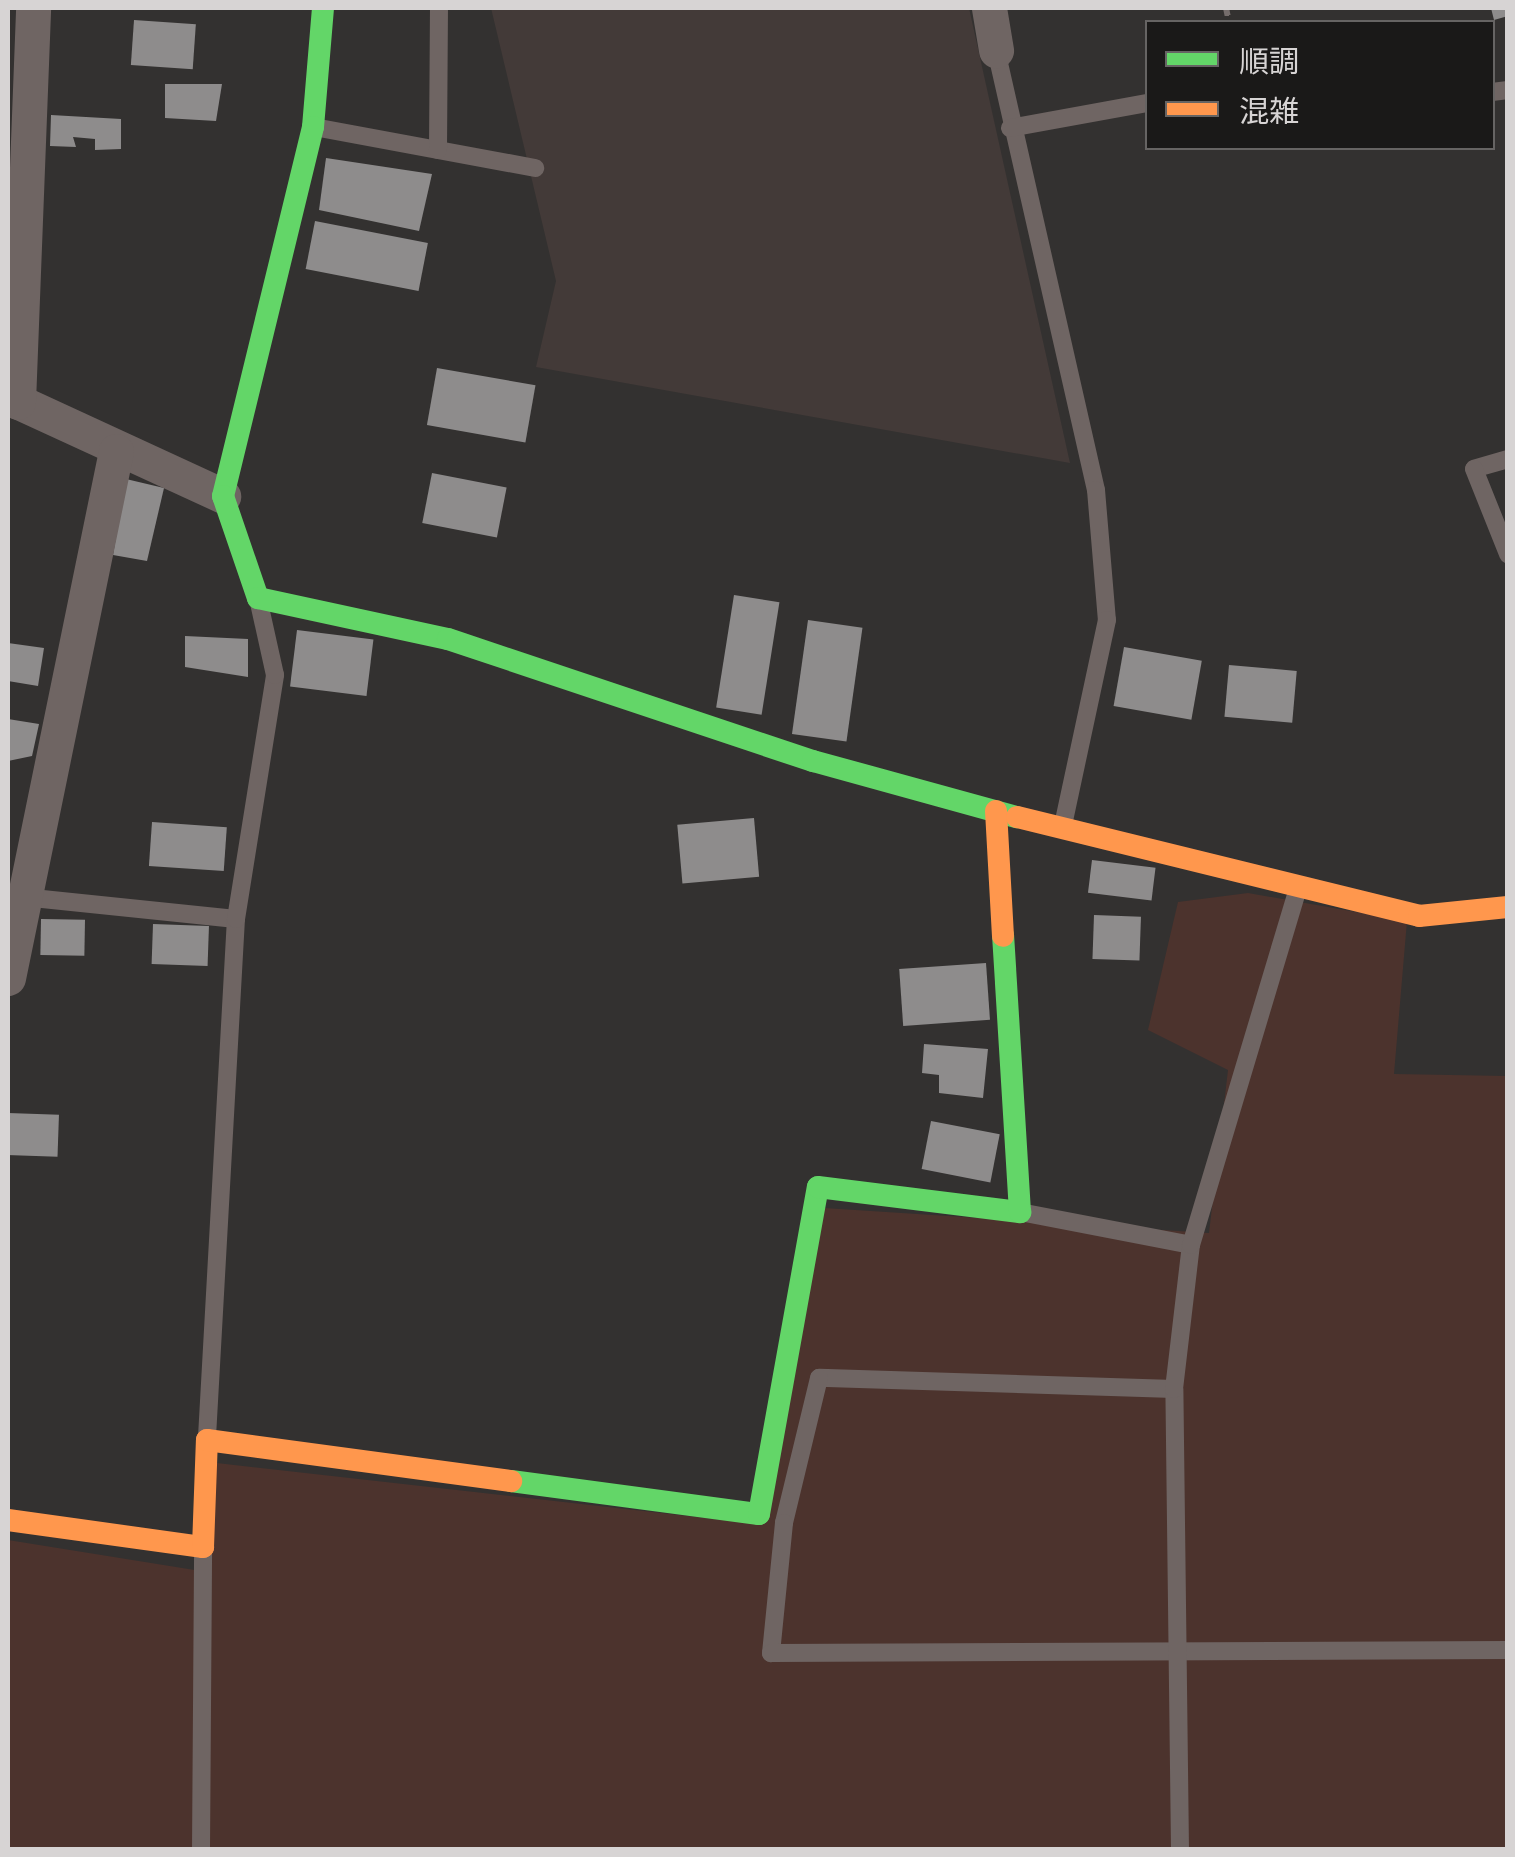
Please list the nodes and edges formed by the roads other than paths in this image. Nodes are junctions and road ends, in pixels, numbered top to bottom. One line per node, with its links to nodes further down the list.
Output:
1 (33, 8): 11 (street)
2 (323, 8): 7 (street)
3 (439, 8): 9 (lane)
4 (989, 8): 5 (street)
5 (996, 50): 8 (lane)
6 (1145, 104): 8 (lane)
7 (313, 127): 9 (lane); 15 (street)
8 (1010, 128): 19 (lane)
9 (438, 150): 10 (lane)
10 (536, 168)
11 (18, 182): 12 (street)
12 (13, 400): 13 (street)
13 (116, 452): 15 (street); 21 (street)
14 (1508, 459): 16 (lane)
15 (223, 496): 17 (street)
16 (1508, 554)
17 (258, 598): 18 (street); 23 (lane)
18 (996, 812): 19 (street); 25 (street)
19 (1062, 830): 20 (street)
20 (1298, 888): 22 (street); 26 (lane)
21 (22, 896): 23 (lane); 24 (street)
22 (1508, 906)
23 (236, 919): 28 (lane)
24 (8, 978)
25 (1020, 1212): 26 (lane); 28 (street)
26 (1191, 1245): 27 (lane)
27 (1174, 1389): 32 (lane); 32 (lane)
28 (207, 1440): 30 (street)
29 (8, 1520): 30 (street)
30 (203, 1547): 33 (lane)
31 (1508, 1650): 32 (lane)
32 (1178, 1651): 34 (lane)
33 (201, 1850)
34 (1180, 1850)

